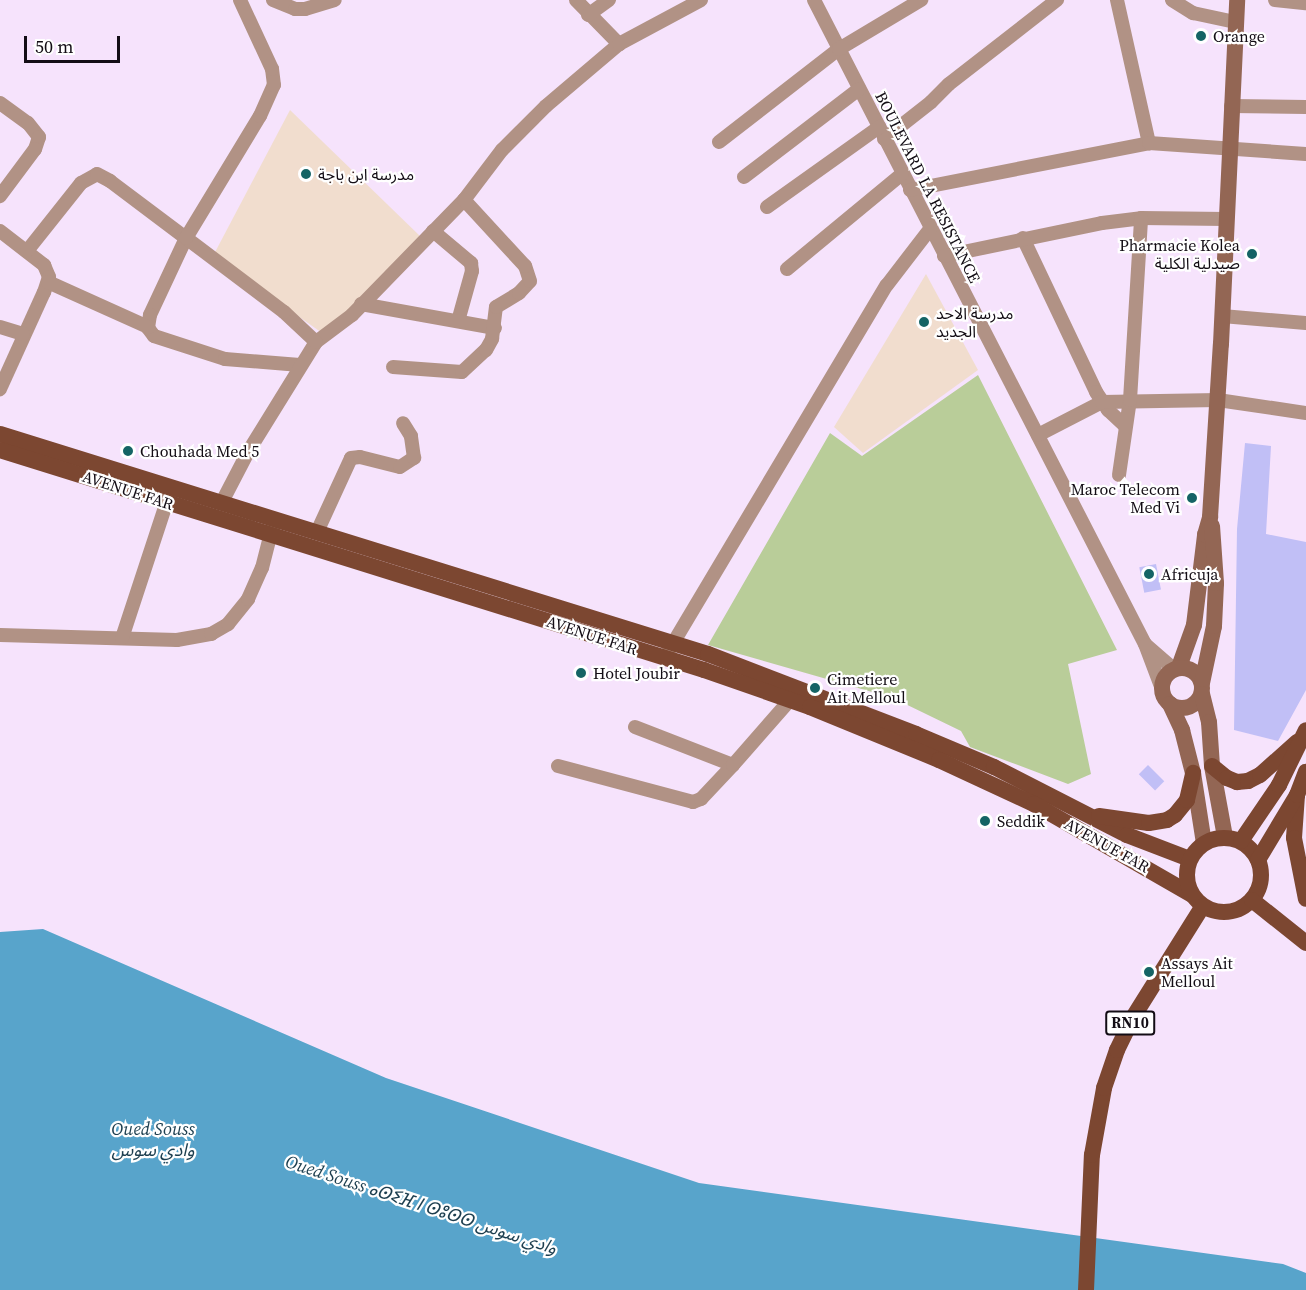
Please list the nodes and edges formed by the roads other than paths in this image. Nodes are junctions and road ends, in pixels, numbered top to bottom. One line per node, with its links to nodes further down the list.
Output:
1 (240, 0): 40 (street)
2 (273, 0): 3 (street)
3 (333, 0)
4 (576, 0): 16 (street)
5 (609, 0): 16 (street)
6 (701, 0): 18 (street)
7 (814, 0): 19 (street, BOULEVARD LA RESISTANCE)
8 (921, 0): 19 (street)
9 (1057, 0): 15 (street)
10 (1117, 0): 26 (street)
11 (1172, 0): 17 (street)
12 (1237, 0): 17 (main road)
13 (1275, 0): 14 (street)
14 (1306, 3)
15 (1039, 5): 24 (street)
16 (588, 15): 18 (street)
17 (1235, 22): 22 (main road)
18 (618, 44): 33 (street)
19 (839, 49): 20 (street, BOULEVARD LA RESISTANCE); 25 (street)
20 (859, 89): 24 (street, BOULEVARD LA RESISTANCE); 30 (street)
21 (0, 104): 32 (street)
22 (1231, 106): 23 (street); 27 (main road)
23 (1306, 107)
24 (881, 133): 29 (street, BOULEVARD LA RESISTANCE); 34 (street)
25 (719, 142)
26 (1149, 143): 27 (street); 31 (street)
27 (1229, 148): 28 (street); 36 (main road)
28 (1306, 154)
29 (902, 174): 31 (street, BOULEVARD LA RESISTANCE); 44 (street)
30 (744, 177)
31 (910, 190): 37 (street, BOULEVARD LA RESISTANCE)
32 (0, 196)
33 (464, 200): 39 (street); 52 (street)
34 (767, 207)
35 (1141, 219): 36 (street); 41 (street); 58 (street)
36 (1226, 219): 47 (main road)
37 (930, 229): 43 (street, BOULEVARD LA RESISTANCE); 75 (street)
38 (0, 231): 42 (street)
39 (433, 231): 46 (street); 48 (street)
40 (186, 238): 42 (street); 51 (street); 54 (street)
41 (1023, 238): 43 (street); 60 (street)
42 (27, 251): 45 (street)
43 (944, 256): 65 (street, BOULEVARD LA RESISTANCE)
44 (787, 269)
45 (48, 282): 51 (street); 53 (street)
46 (361, 304): 48 (street); 54 (street)
47 (1222, 316): 49 (street); 59 (main road)
48 (458, 321): 52 (street)
49 (1306, 323)
50 (0, 327): 53 (street)
51 (148, 327): 55 (street)
52 (495, 328): 56 (street)
53 (23, 334): 57 (street)
54 (316, 342): 55 (street)
55 (300, 365): 69 (street)
56 (393, 368)
57 (0, 389)
58 (1130, 400): 59 (street); 60 (street); 63 (street)
59 (1218, 400): 61 (street); 70 (main road)
60 (1102, 402): 63 (street); 65 (street)
61 (1306, 413)
62 (403, 423): 72 (street)
63 (1125, 426): 67 (street)
64 (0, 434): 68 (main road, AVENUE FAR)
65 (1038, 435): 76 (street, BOULEVARD LA RESISTANCE)
66 (0, 450): 68 (main road, AVENUE FAR)
67 (1119, 475)
68 (170, 494): 69 (main road, AVENUE FAR); 71 (main road, AVENUE FAR); 74 (street)
69 (222, 502): 71 (main road, AVENUE FAR)
70 (1210, 517): 78 (main road); 79 (main road)
71 (272, 527): 72 (main road, AVENUE FAR); 74 (street); 77 (main road, AVENUE FAR)
72 (317, 532): 75 (main road, AVENUE FAR)
73 (0, 635): 74 (street)
74 (122, 638)
75 (673, 643): 77 (street); 90 (main road, AVENUE FAR)
76 (1145, 644): 78 (street, BOULEVARD LA RESISTANCE); 80 (street, BOULEVARD LA RESISTANCE)
77 (663, 658): 81 (main road, AVENUE FAR)
78 (1176, 668): 79 (main road); 80 (main road)
79 (1202, 689): 80 (main road); 86 (main road)
80 (1166, 696): 88 (main road)
81 (790, 700): 84 (street); 96 (main road, AVENUE FAR)
82 (635, 727): 84 (street)
83 (1304, 734): 86 (main road); 91 (main road)
84 (733, 765): 85 (street)
85 (558, 766)
86 (1212, 766): 91 (main road)
87 (1306, 772): 89 (main road)
88 (1193, 773): 90 (main road); 92 (main road)
89 (1297, 795): 94 (main road); 95 (main road)
90 (1090, 815): 93 (main road, AVENUE FAR)
91 (1233, 839): 92 (main road); 94 (main road)
92 (1204, 843): 93 (main road)
93 (1190, 859): 96 (main road)
94 (1258, 860): 97 (main road)
95 (1306, 899)
96 (1198, 900): 97 (main road); 99 (main road, RN10)
97 (1252, 900): 98 (main road)
98 (1306, 943)
99 (1086, 1290)

